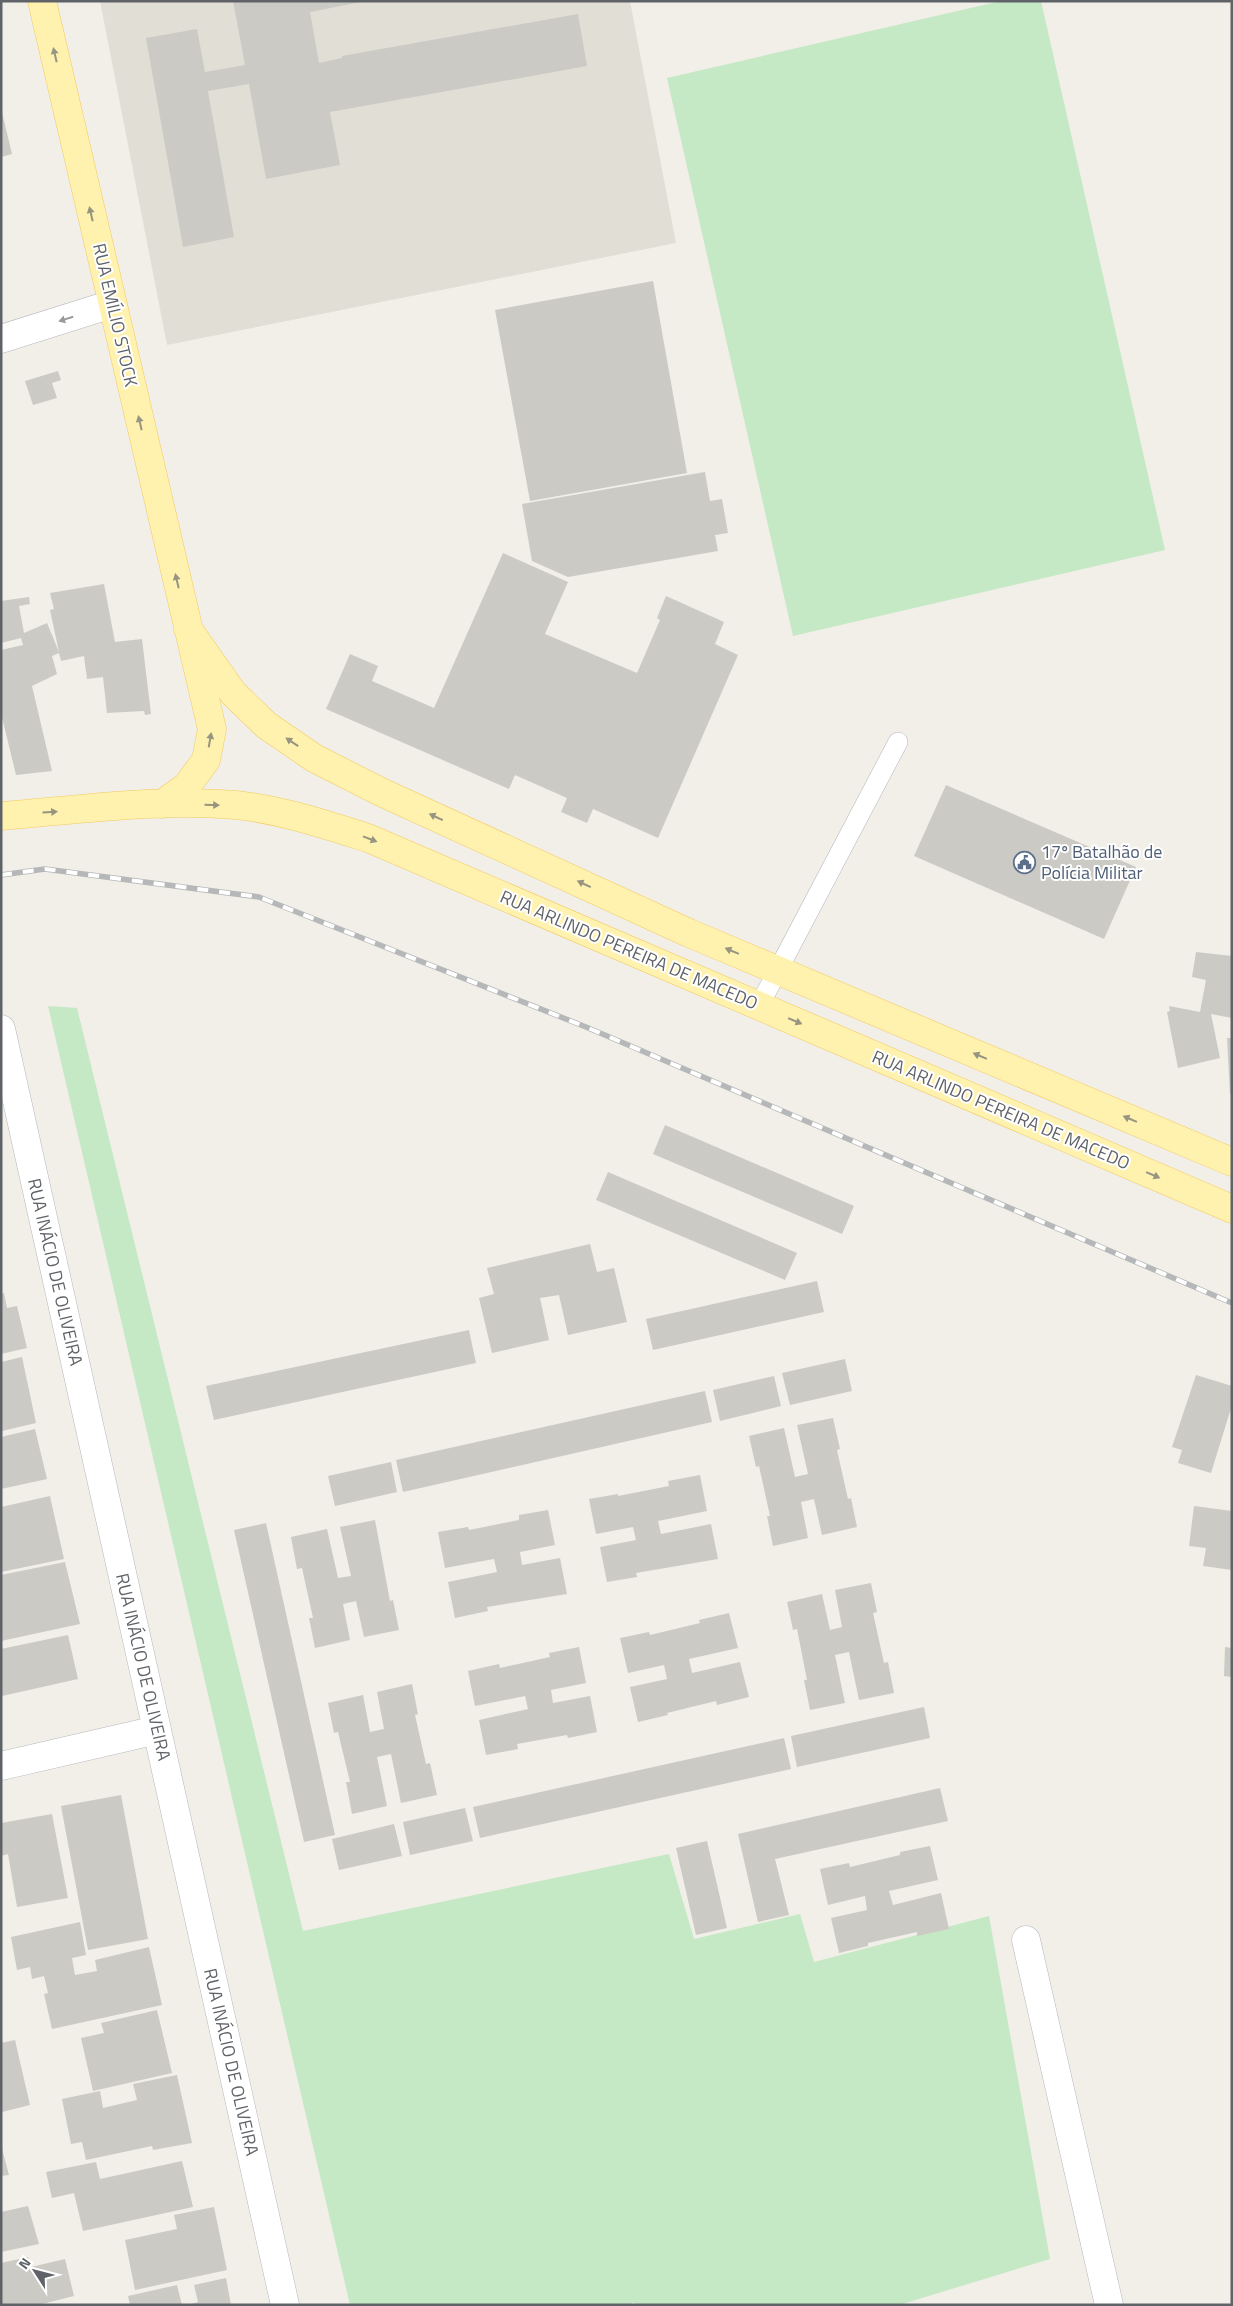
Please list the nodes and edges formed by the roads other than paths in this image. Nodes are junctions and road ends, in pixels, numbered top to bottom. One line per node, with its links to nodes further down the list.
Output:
1 (42, 1): 2 (main road, RUA EMÍLIO STOCK, one-way to 1)
2 (112, 304): 3 (street, one-way to 3); 4 (main road, RUA EMÍLIO STOCK, one-way to 2)
3 (1, 339)
4 (188, 629): 6 (main road, RUA EMÍLIO STOCK, one-way to 4); 8 (main road, one-way to 4)
5 (898, 742): 8 (lane)
6 (162, 804): 7 (main road, RUA ARLINDO PEREIRA DE MACEDO, one-way to 6); 9 (main road, RUA ARLINDO PEREIRA DE MACEDO, one-way to 9)
7 (1, 816)
8 (777, 970): 9 (lane); 11 (main road, one-way to 8)
9 (759, 1006): 12 (main road, RUA ARLINDO PEREIRA DE MACEDO, one-way to 12)
10 (1, 1029): 13 (street, RUA INÁCIO DE OLIVEIRA)
11 (1232, 1162)
12 (1232, 1209)
13 (157, 1730): 14 (street); 16 (street, RUA INÁCIO DE OLIVEIRA)
14 (1, 1766)
15 (1026, 1940): 17 (street)
16 (285, 2305)
17 (1109, 2305)

